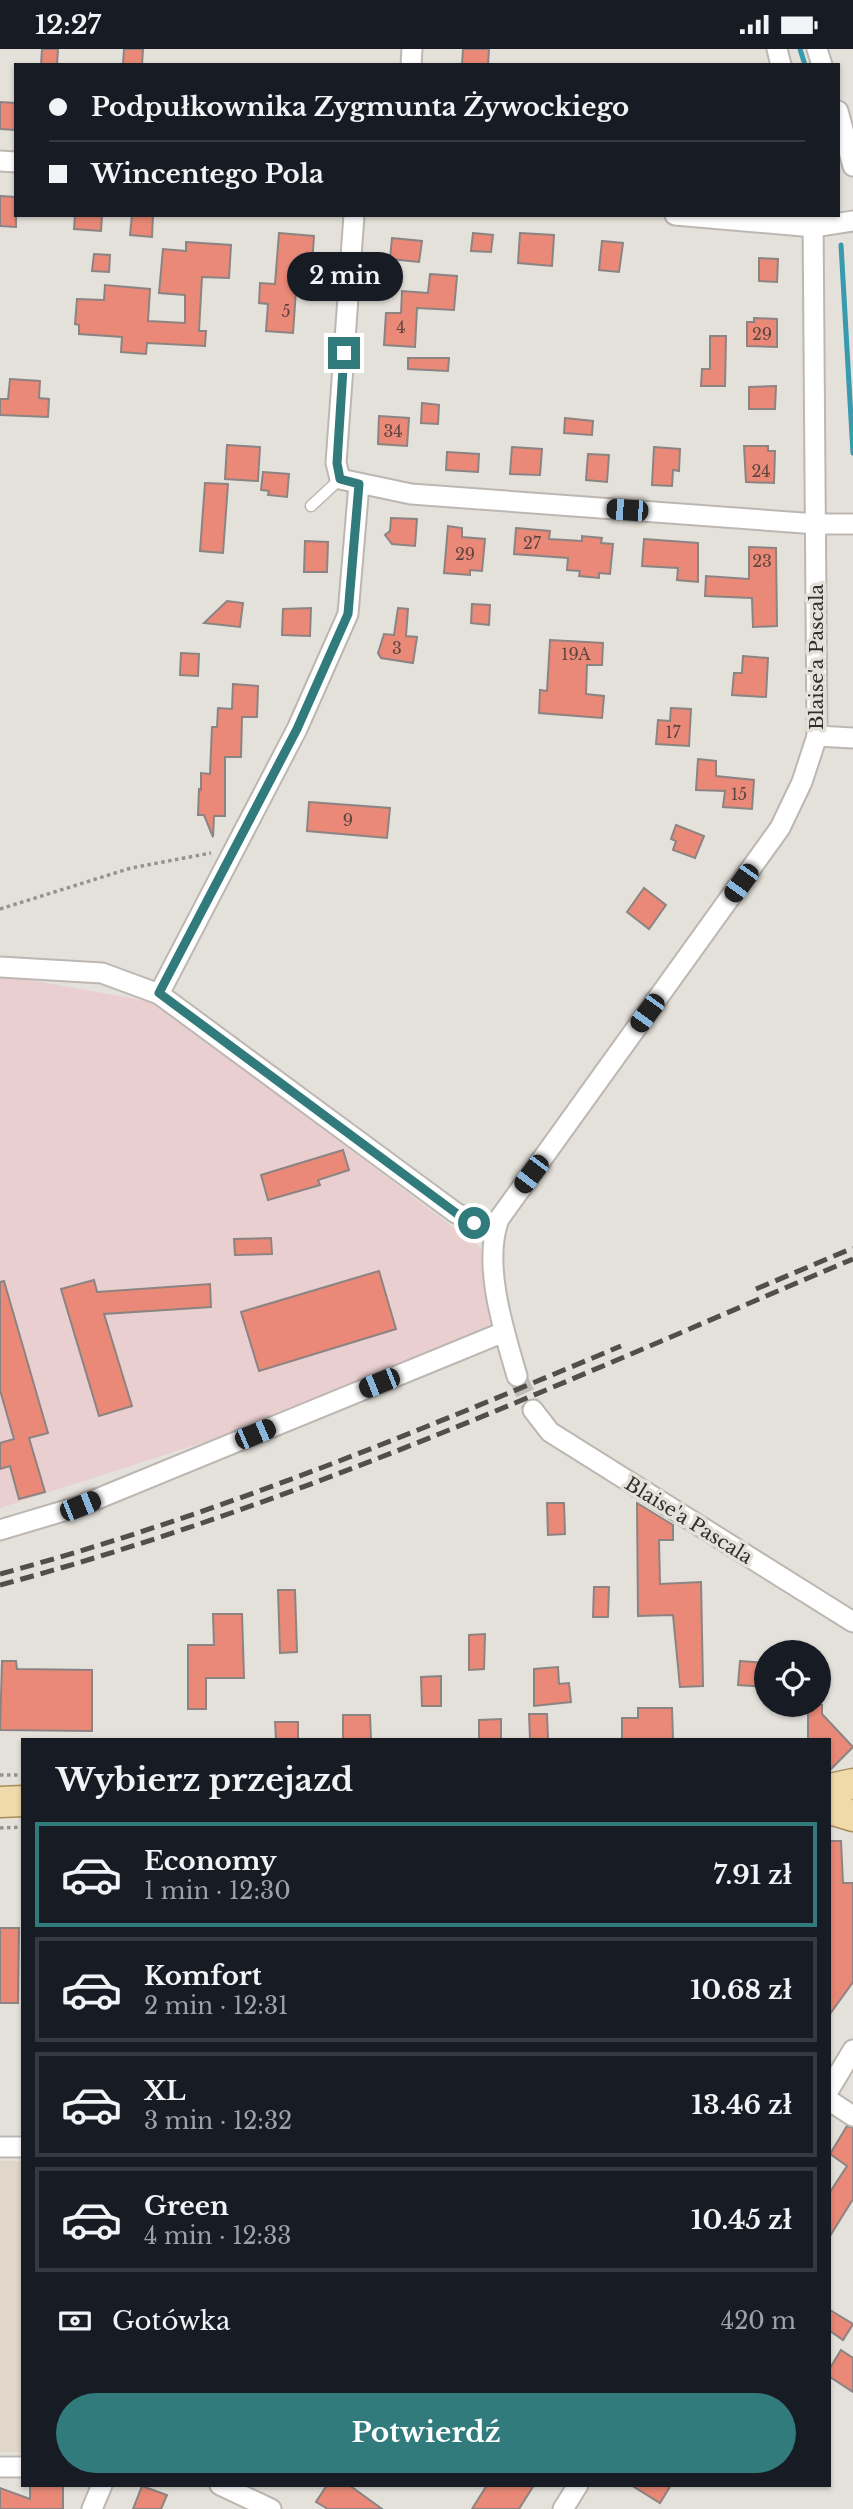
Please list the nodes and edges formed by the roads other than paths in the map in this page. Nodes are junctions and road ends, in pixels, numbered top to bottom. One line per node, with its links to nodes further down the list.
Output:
1 (840, 118): 2 (street)
2 (853, 166)
3 (354, 217): 7 (street)
4 (721, 217): 5 (street)
5 (813, 221): 6 (street); 10 (street, Blaise'a Pascala)
6 (853, 221)
7 (340, 479): 8 (street); 9 (lane)
8 (359, 484): 10 (street); 15 (street)
9 (311, 506)
10 (817, 524): 11 (street); 12 (street, Blaise'a Pascala)
11 (853, 524)
12 (817, 736): 13 (street); 16 (street, Blaise'a Pascala)
13 (853, 738)
14 (0, 967): 15 (street)
15 (159, 993): 16 (street)
16 (495, 1230): 17 (street, Blaise'a Pascala)
17 (504, 1332): 18 (street, Blaise'a Pascala); 20 (street)
18 (517, 1375)
19 (533, 1411): 21 (street, Blaise'a Pascala)
20 (0, 1530)
21 (853, 1622)
22 (853, 1784): 23 (main road)
23 (831, 1789)
24 (21, 1801): 25 (main road)
25 (0, 1802)
26 (831, 1809): 27 (main road)
27 (853, 1816)
28 (853, 2050): 29 (street)
29 (831, 2086)
30 (831, 2102): 31 (street)
31 (853, 2116)
32 (0, 2147): 33 (street)
33 (21, 2147)
34 (0, 2467): 35 (street)
35 (21, 2467)
36 (101, 2487): 39 (street)
37 (223, 2487): 40 (street)
38 (577, 2487): 41 (street)
39 (92, 2509)
40 (271, 2509)
41 (563, 2509)

